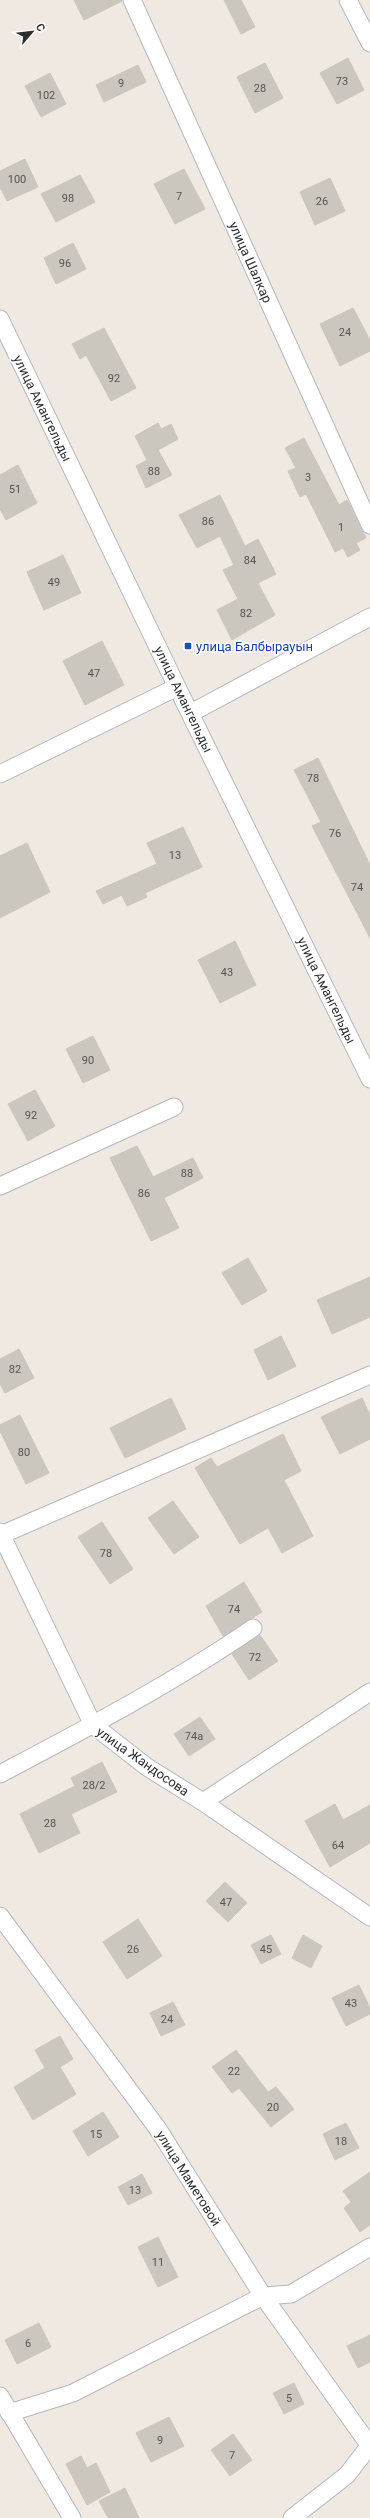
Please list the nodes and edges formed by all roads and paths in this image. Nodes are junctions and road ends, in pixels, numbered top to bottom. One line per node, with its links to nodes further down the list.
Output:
1 (132, 0): 5 (street, улица Шалкар)
2 (348, 0): 3 (street)
3 (370, 43)
4 (0, 319): 7 (street, улица Амангельды)
5 (370, 525)
6 (370, 617): 8 (street)
7 (177, 687): 8 (street, улица Амангельды); 9 (street)
8 (191, 713): 10 (street, улица Амангельды)
9 (0, 774)
10 (370, 1079)
11 (174, 1108): 12 (street)
12 (0, 1186)
13 (370, 1375): 14 (street)
14 (1, 1533): 17 (street, улица Жандосова)
15 (253, 1628): 17 (street)
16 (370, 1692): 19 (street)
17 (93, 1725): 18 (street); 19 (street, улица Жандосова)
18 (0, 1774)
19 (203, 1802): 21 (street, улица Жандосова)
20 (0, 1916): 23 (street, улица Маметовой)
21 (370, 1917)
22 (370, 2247): 23 (street)
23 (263, 2296): 25 (street); 26 (street, улица Маметовой)
24 (0, 2396): 25 (street)
25 (9, 2413): 27 (street)
26 (370, 2445): 28 (street)
27 (72, 2518)
28 (292, 2518)

